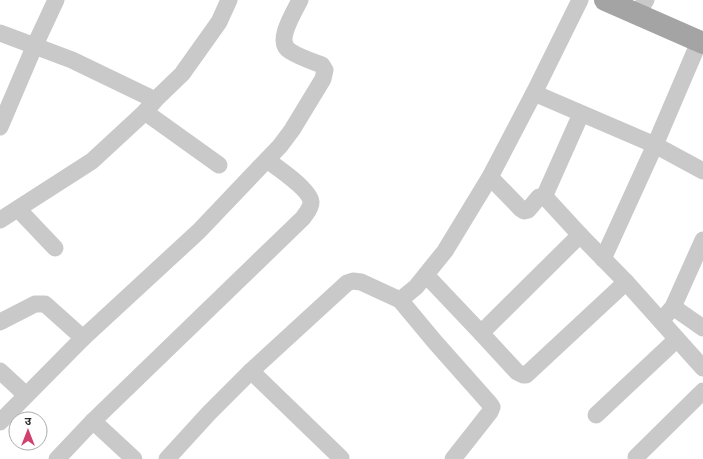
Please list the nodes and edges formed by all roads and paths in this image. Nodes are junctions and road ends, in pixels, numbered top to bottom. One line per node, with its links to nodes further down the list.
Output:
1 (56, 0): 9 (street)
2 (229, 0): 11 (street)
3 (300, 0): 15 (street)
4 (580, 0): 10 (street)
5 (605, 0): 6 (main road)
6 (642, 7): 8 (main road)
7 (0, 33): 9 (street)
8 (700, 38): 14 (street)
9 (35, 45): 11 (street); 13 (street)
10 (534, 93): 12 (street); 18 (street)
11 (150, 106): 16 (street); 20 (street)
12 (581, 114): 14 (street); 19 (street)
13 (0, 126)
14 (655, 146): 17 (street); 25 (street)
15 (267, 160): 34 (street); 42 (street)
16 (219, 165)
17 (703, 171)
18 (490, 177): 19 (street); 26 (street)
19 (544, 197): 22 (street)
20 (18, 209): 21 (street); 24 (street)
21 (0, 220)
22 (580, 235): 25 (street); 33 (street)
23 (703, 240): 29 (street)
24 (55, 248)
25 (603, 259): 27 (street)
26 (426, 275): 28 (street); 33 (street)
27 (626, 282): 30 (street); 33 (street)
28 (400, 300): 38 (street); 49 (street)
29 (673, 307): 30 (street); 32 (street)
30 (661, 321): 35 (street)
31 (0, 322): 34 (street)
32 (703, 328)
33 (481, 333)
34 (83, 338): 40 (street)
35 (677, 339): 36 (street); 41 (street)
36 (703, 368)
37 (0, 371): 40 (street)
38 (251, 371): 45 (street); 48 (street)
39 (703, 391): 44 (street)
40 (26, 395): 43 (street)
41 (596, 415)
42 (93, 421): 46 (street); 47 (street)
43 (0, 422)
44 (636, 457)
45 (341, 458)
46 (57, 459)
47 (134, 459)
48 (167, 459)
49 (453, 459)

